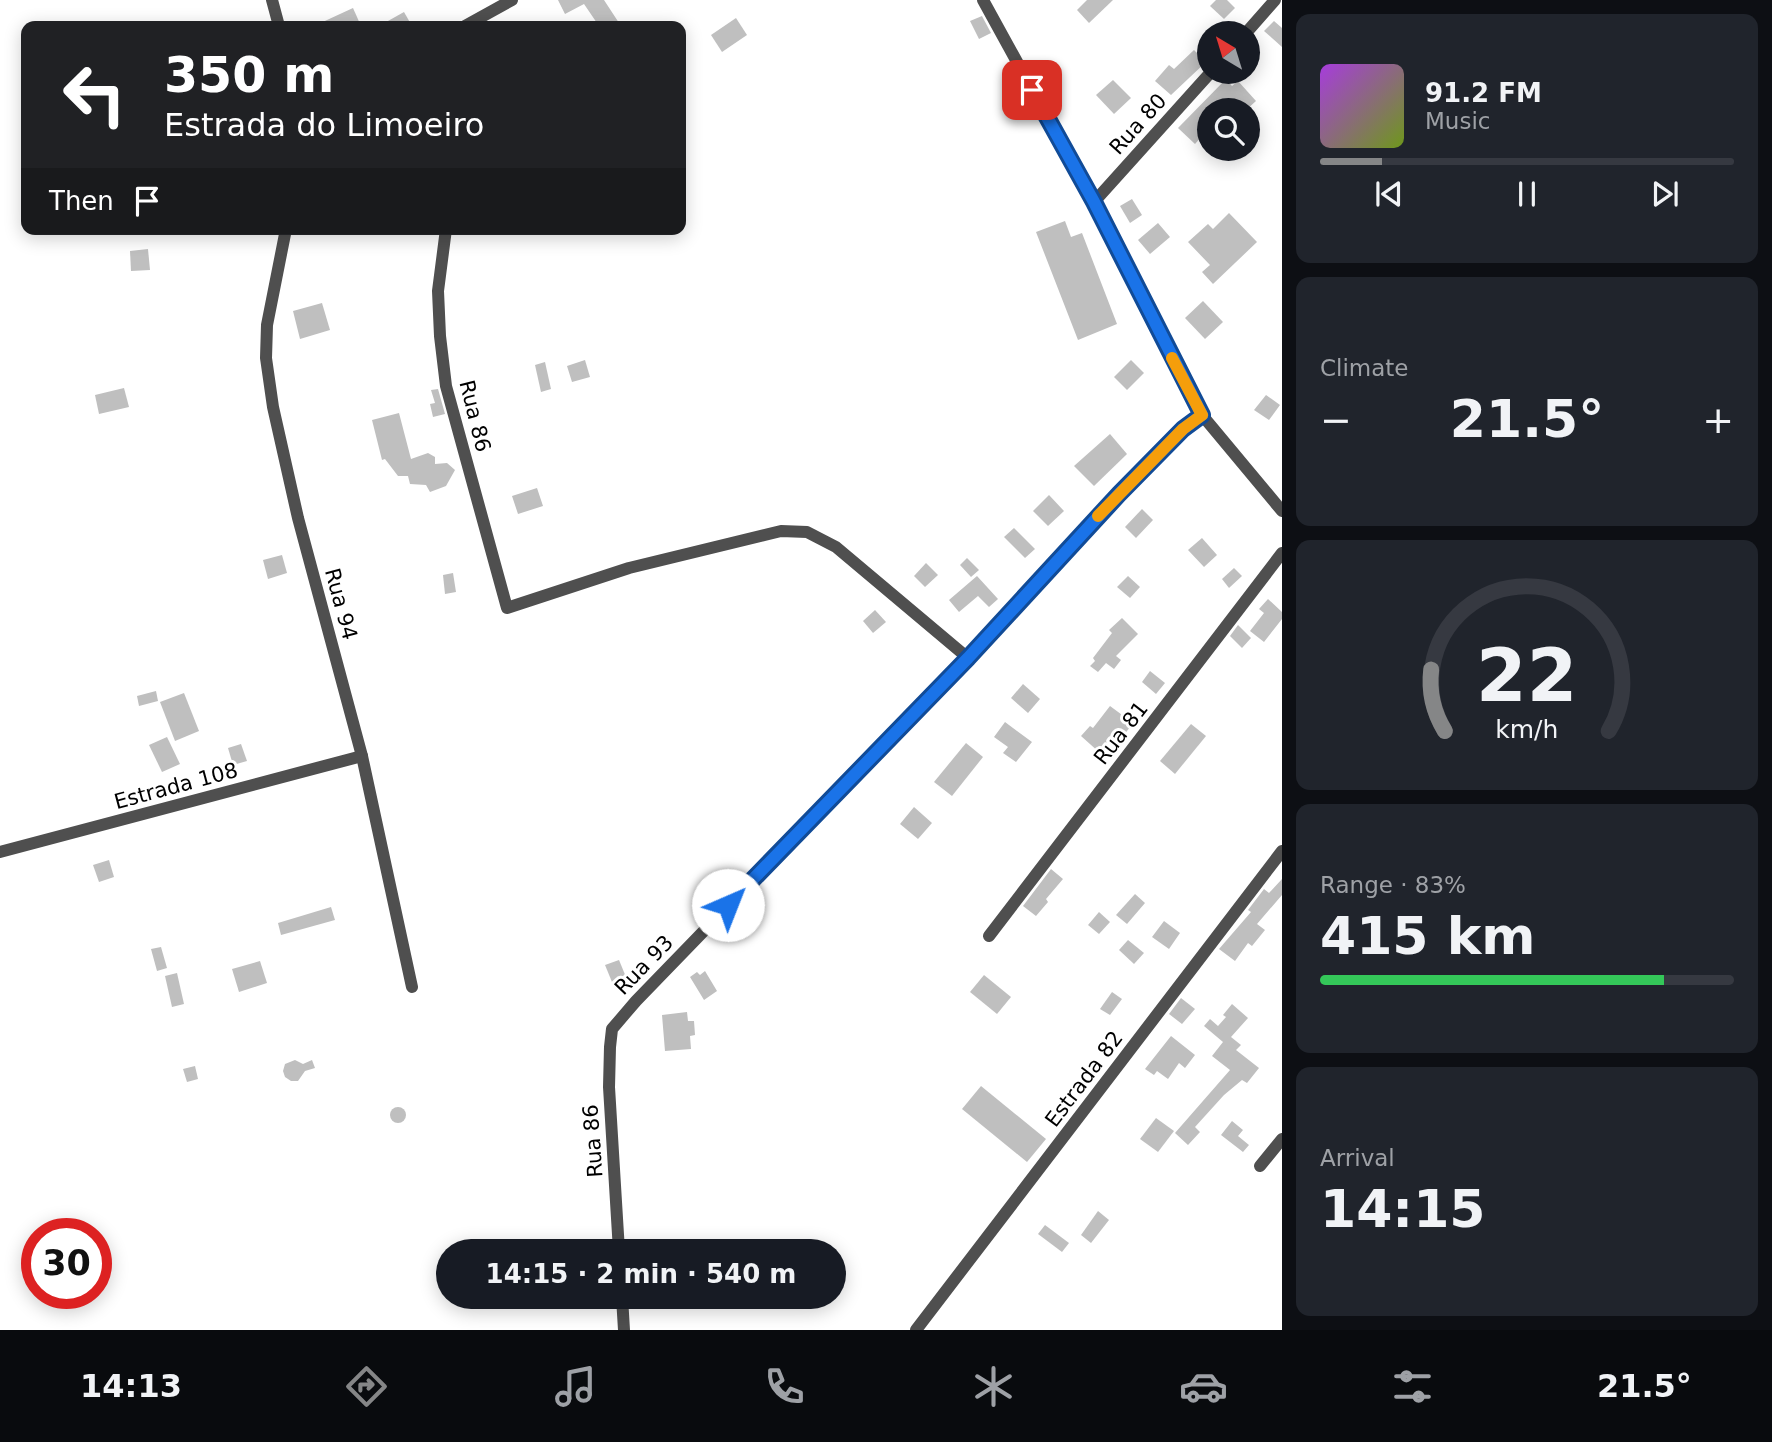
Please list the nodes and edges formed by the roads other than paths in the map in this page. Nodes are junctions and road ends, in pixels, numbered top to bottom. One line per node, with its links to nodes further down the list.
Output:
1 (272, 0): 6 (street)
2 (512, 0): 5 (street)
3 (983, 0): 9 (street)
4 (1275, 0): 7 (street)
5 (485, 20)
6 (278, 21)
7 (1257, 21)
8 (1200, 84): 9 (street, Rua 80)
9 (1094, 202): 12 (street)
10 (285, 235): 16 (street, Rua 94)
11 (445, 235): 15 (street, Rua 86)
12 (1202, 415): 13 (street); 15 (street, Rua 93)
13 (1282, 511)
14 (1282, 552): 19 (street, Rua 81)
15 (968, 658): 21 (street, Rua 93)
16 (362, 756): 18 (street, Estrada 108); 20 (street, Rua 94)
17 (1282, 851): 27 (street, Estrada 82)
18 (0, 852)
19 (989, 936)
20 (412, 987)
21 (611, 1029): 24 (street, Rua 86)
22 (1282, 1139): 23 (street)
23 (1260, 1166)
24 (618, 1239)
25 (623, 1309): 26 (street)
26 (624, 1330)
27 (916, 1330)

